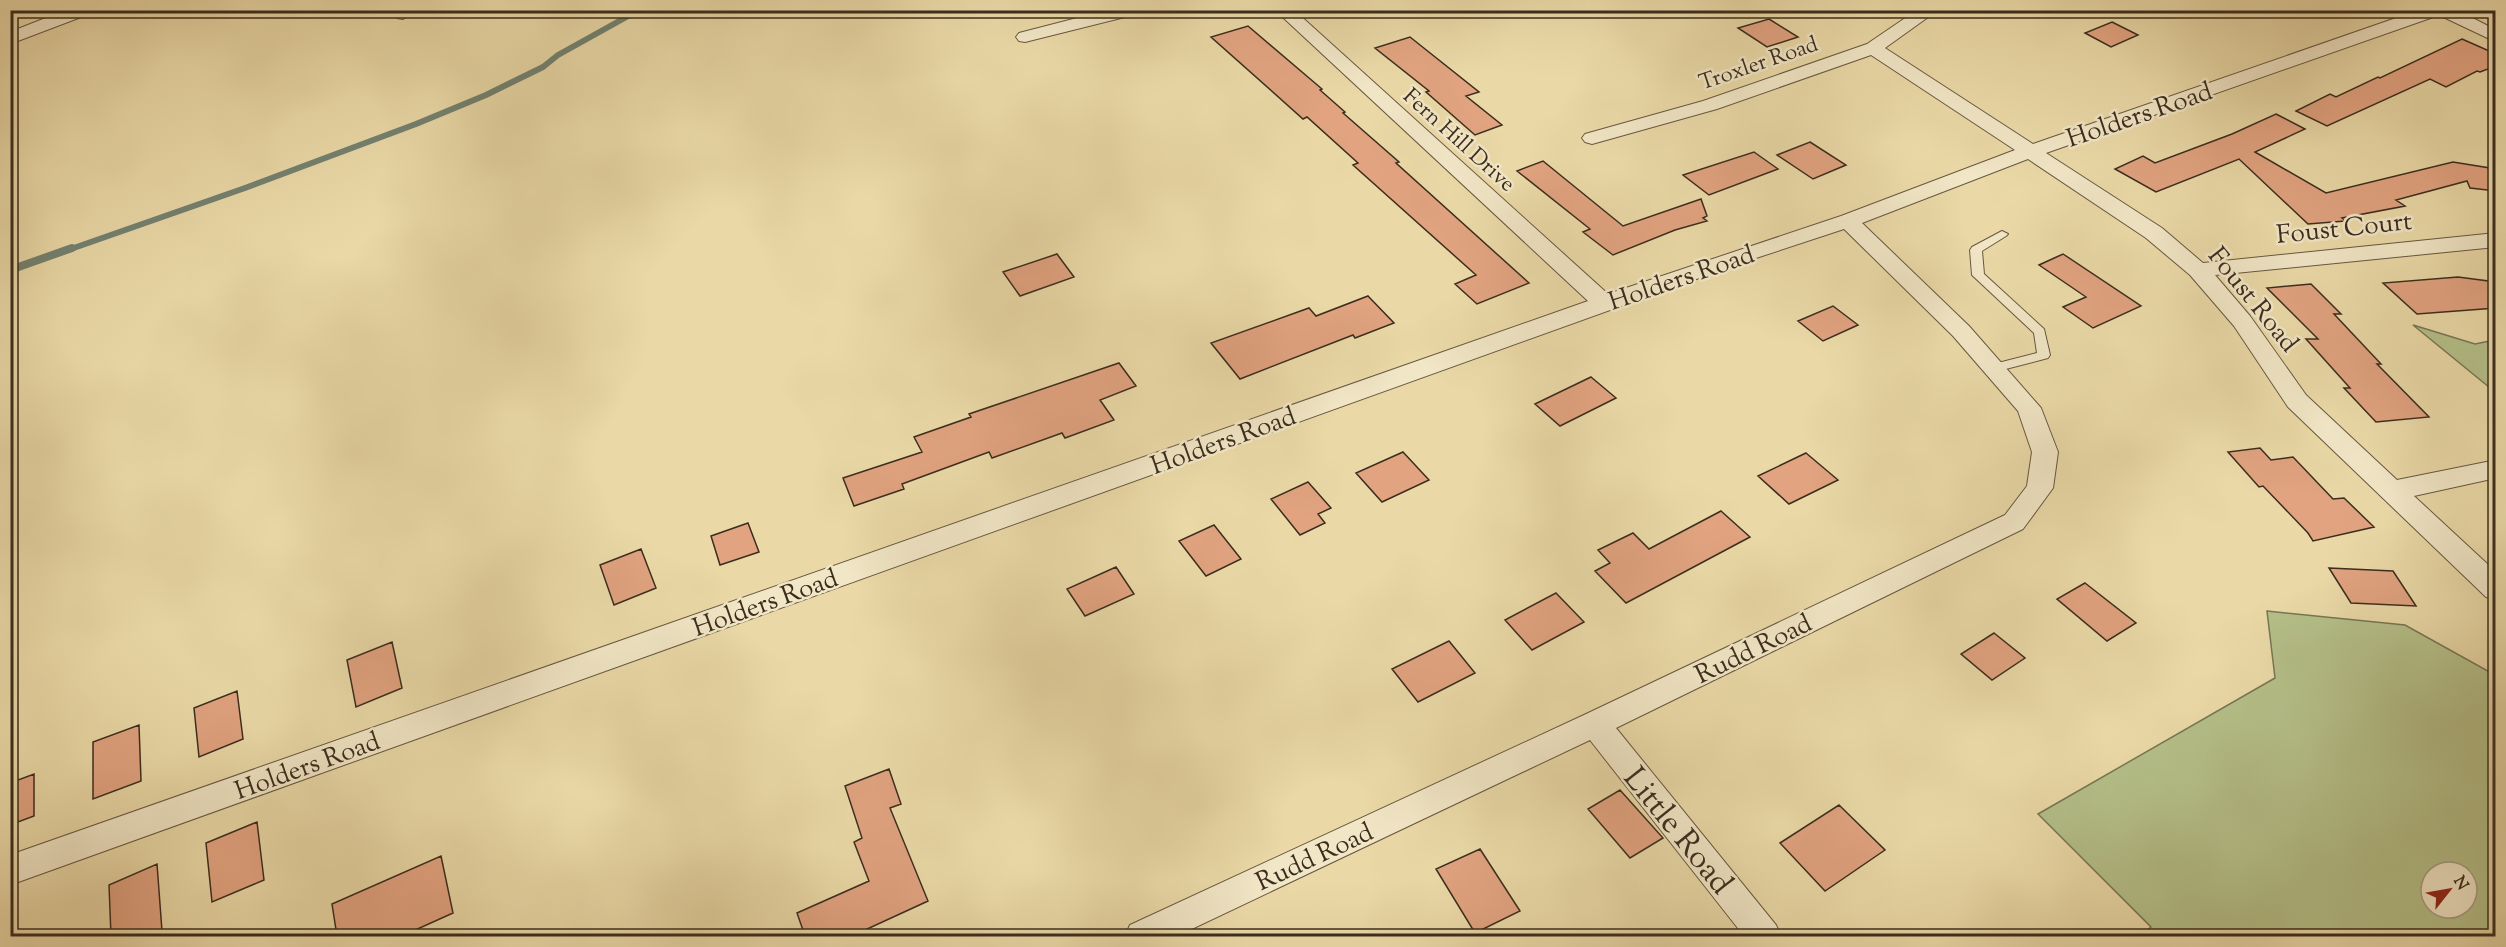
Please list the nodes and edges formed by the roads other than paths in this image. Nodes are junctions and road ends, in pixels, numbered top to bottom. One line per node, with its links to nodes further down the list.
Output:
1 (83, 10): 9 (street)
2 (1131, 10): 7 (street)
3 (1282, 10): 17 (street, Fern Hill Drive)
4 (1930, 10): 10 (street, Troxler Road)
5 (2437, 10): 12 (street, Holders Road)
6 (2442, 10): 8 (street)
7 (1024, 37)
8 (2496, 37)
9 (10, 39)
10 (1873, 48): 11 (street, Troxler Road); 12 (street, Foust Road)
11 (1592, 138)
12 (2032, 151): 13 (street, Holders Road); 16 (street, Foust Road)
13 (1848, 221): 17 (street, Holders Road); 18 (street, Rudd Road)
14 (2002, 234): 18 (lane)
15 (2496, 240): 16 (street, Foust Court)
16 (2198, 270): 20 (street, Foust Road)
17 (1605, 304): 23 (street, Holders Road)
18 (1994, 368): 22 (street, Rudd Road)
19 (2496, 469): 20 (street)
20 (2392, 491): 21 (street, Foust Road)
21 (2496, 589)
22 (1594, 724): 24 (street, Rudd Road); 25 (street, Little Road)
23 (10, 870)
24 (1142, 936)
25 (1764, 936)

